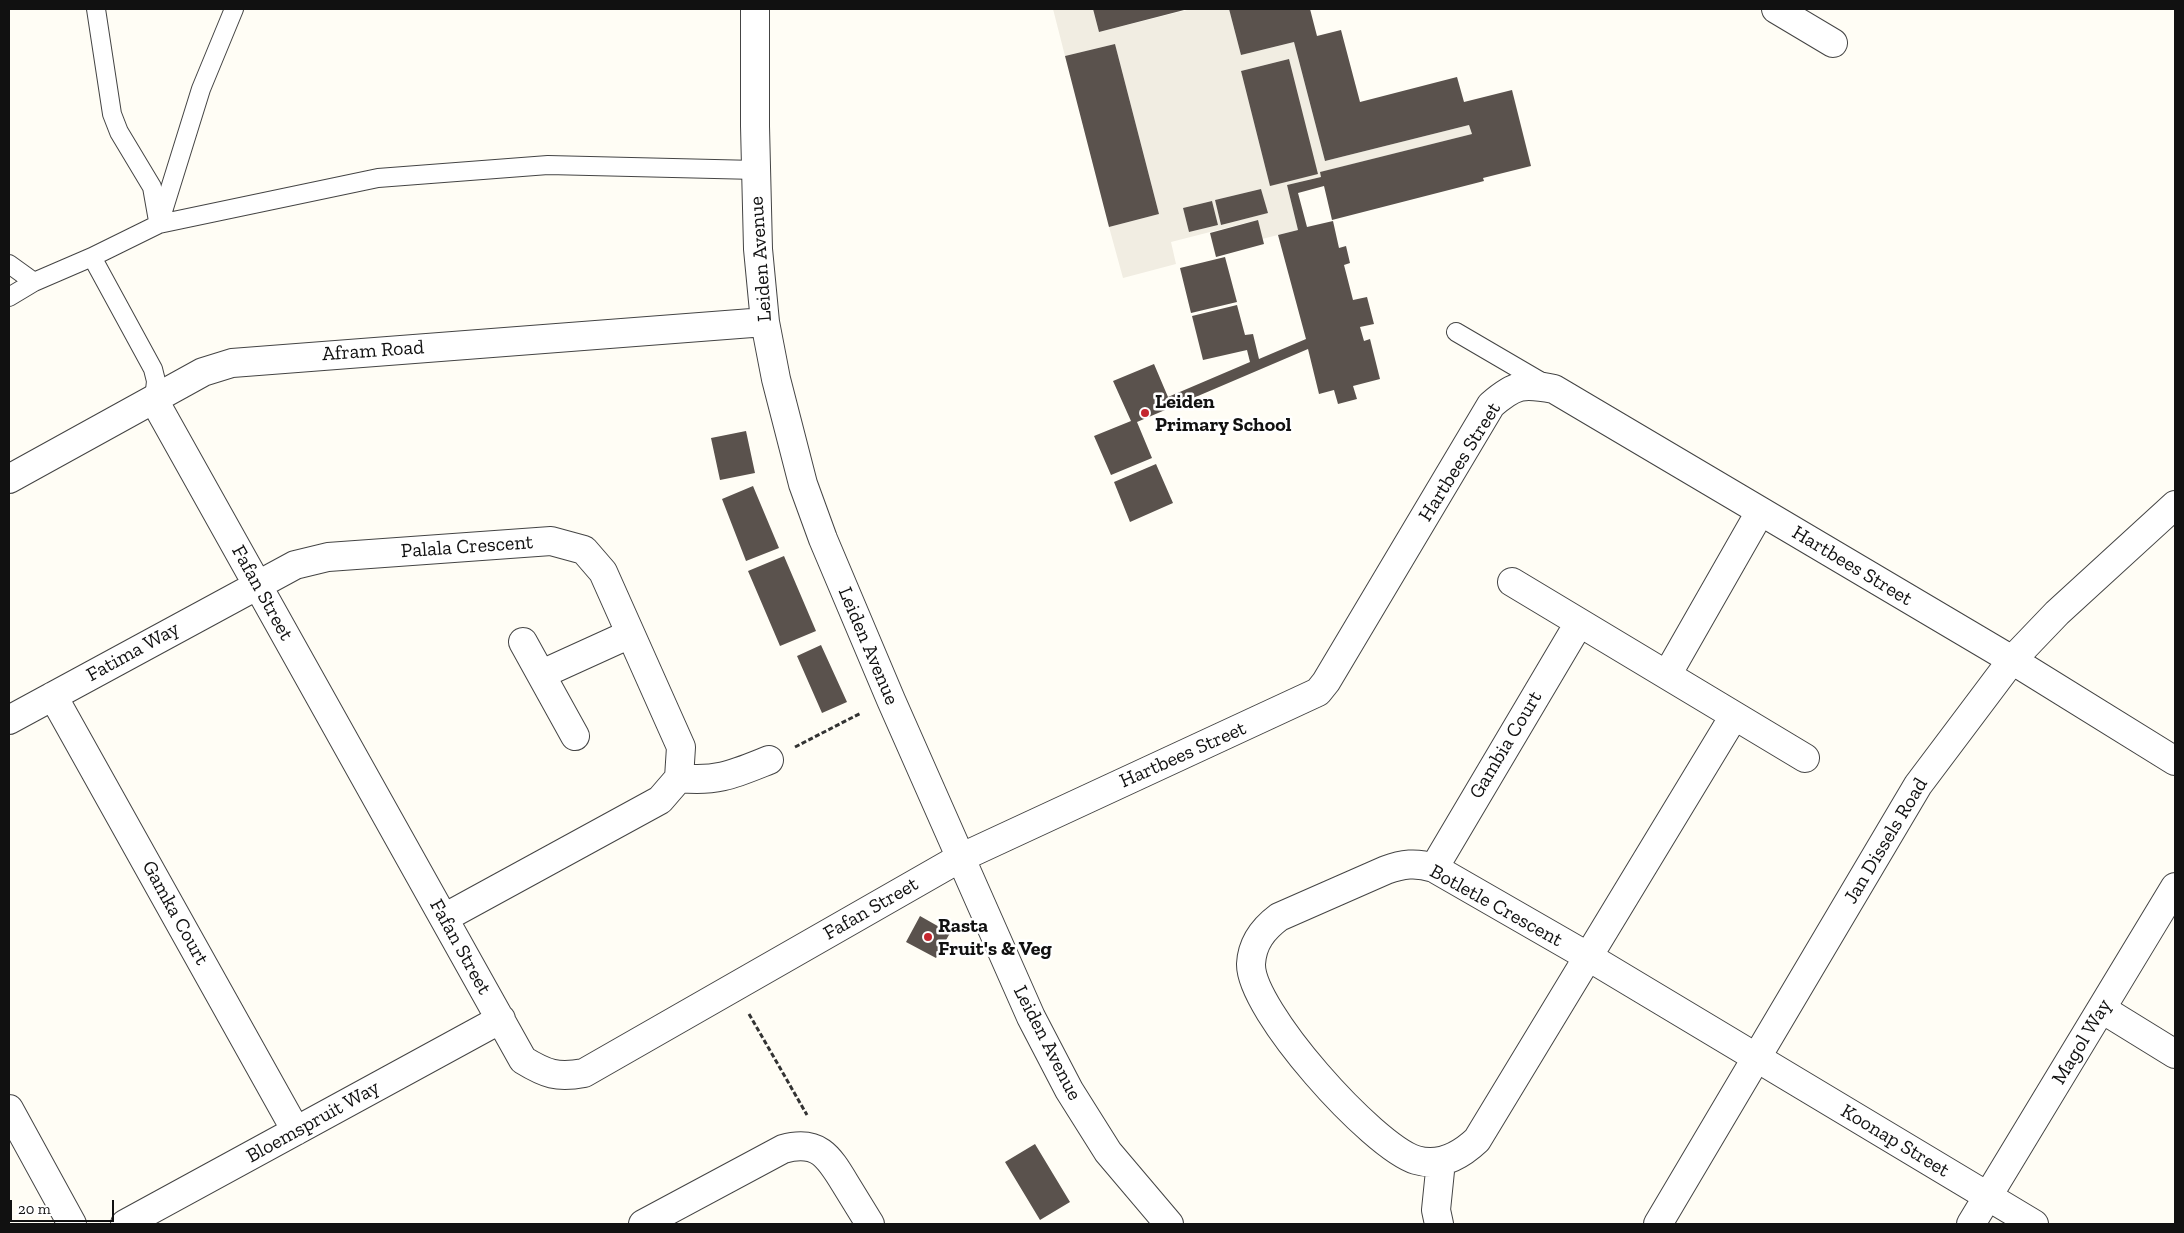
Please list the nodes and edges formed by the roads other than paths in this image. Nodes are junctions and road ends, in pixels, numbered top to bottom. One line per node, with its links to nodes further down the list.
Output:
1 (96, 9): 7 (lane)
2 (234, 9): 7 (lane)
3 (755, 9): 6 (street, Leiden Avenue)
4 (1776, 9): 5 (street)
5 (1833, 44)
6 (756, 170): 7 (lane); 12 (street, Leiden Avenue)
7 (159, 224): 8 (lane)
8 (92, 257): 10 (lane); 15 (lane)
9 (9, 264): 10 (lane)
10 (34, 282): 11 (lane)
11 (9, 297)
12 (765, 322): 15 (street, Afram Road); 35 (street, Leiden Avenue)
13 (1456, 332): 14 (lane)
14 (1554, 389): 18 (street, Hartbees Street); 35 (street, Hartbees Street)
15 (154, 400): 16 (street, Afram Road); 20 (street, Fafan Street)
16 (9, 479)
17 (2175, 505): 24 (street, Jan Dissels Road)
18 (1760, 512): 24 (street, Hartbees Street); 26 (street)
19 (1512, 582): 21 (street)
20 (258, 585): 22 (street, Palala Crescent); 27 (street, Fatima Way); 38 (street, Fafan Street)
21 (1579, 623): 26 (street); 36 (street, Gambia Court)
22 (630, 634): 25 (street); 34 (street, Palala Crescent)
23 (523, 642): 25 (street)
24 (2012, 660): 33 (street, Hartbees Street); 43 (street, Jan Dissels Road)
25 (542, 674): 30 (street)
26 (1667, 675): 28 (street)
27 (53, 696): 29 (street, Fatima Way); 45 (street, Gamka Court)
28 (1734, 716): 31 (street); 39 (street)
29 (9, 720)
30 (575, 736)
31 (1805, 758)
32 (769, 760): 34 (street)
33 (2175, 761)
34 (679, 778): 38 (street)
35 (960, 858): 41 (street, Fafan Street); 52 (street, Leiden Avenue)
36 (1434, 868): 39 (street, Botletle Crescent); 46 (street, Botletle Crescent)
37 (2175, 887): 40 (street, Magol Way)
38 (444, 918): 41 (street, Fafan Street)
39 (1587, 956): 43 (street, Botletle Crescent); 46 (street, Botletle Crescent)
40 (2102, 1009): 42 (street); 47 (street, Magol Way)
41 (501, 1019): 45 (street, Bloemspruit Way)
42 (2175, 1054)
43 (1756, 1058): 47 (street, Koonap Street); 54 (street, Jan Dissels Road)
44 (9, 1109): 48 (street)
45 (296, 1131): 49 (street, Bloemspruit Way)
46 (1442, 1161): 53 (street)
47 (1988, 1196): 55 (street, Magol Way); 56 (street, Koonap Street)
48 (72, 1224)
49 (125, 1224)
50 (644, 1224): 51 (street)
51 (870, 1224)
52 (1169, 1224)
53 (1439, 1224)
54 (1658, 1224)
55 (1971, 1224)
56 (2034, 1224)

